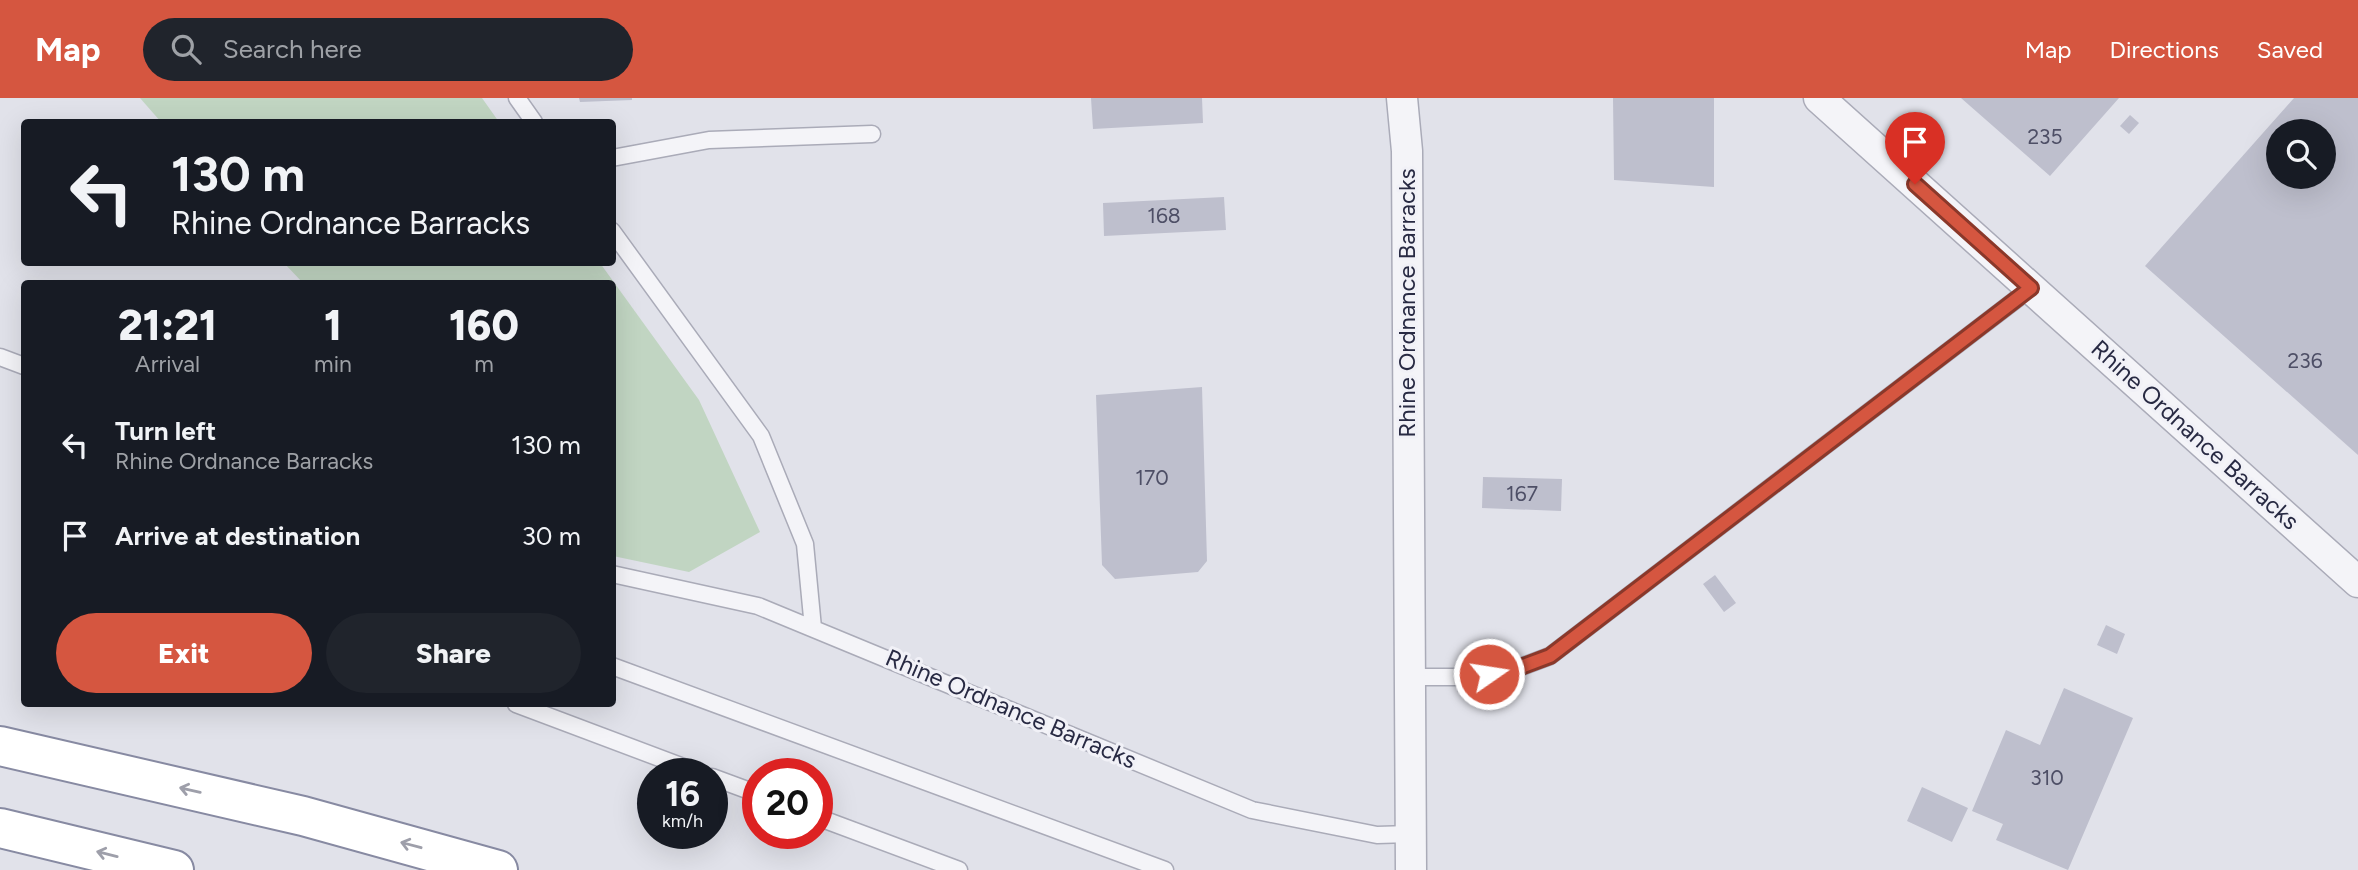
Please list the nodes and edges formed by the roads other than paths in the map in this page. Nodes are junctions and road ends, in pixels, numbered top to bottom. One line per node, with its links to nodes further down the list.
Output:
1 (517, 98): 4 (lane)
2 (1402, 98): 15 (street, Rhine Ordnance Barracks)
3 (1819, 98): 8 (street, Rhine Ordnance Barracks)
4 (532, 119)
5 (872, 134): 6 (lane)
6 (616, 158)
7 (616, 237): 13 (lane)
8 (2031, 288): 12 (street, Rhine Ordnance Barracks); 15 (lane)
9 (0, 357): 10 (lane)
10 (21, 365)
11 (616, 575): 13 (lane, Rhine Ordnance Barracks)
12 (2358, 582)
13 (813, 628): 21 (lane, Rhine Ordnance Barracks)
14 (616, 667): 25 (lane)
15 (1408, 677): 21 (street, Rhine Ordnance Barracks)
16 (524, 707): 18 (lane)
17 (0, 746): 23 (highway, one-way to 17)
18 (659, 758)
19 (833, 823): 24 (lane)
20 (0, 828): 22 (highway, one-way to 20)
21 (1410, 834): 26 (street, Rhine Ordnance Barracks)
22 (174, 870)
23 (498, 870)
24 (959, 870)
25 (1166, 870)
26 (1411, 870)

